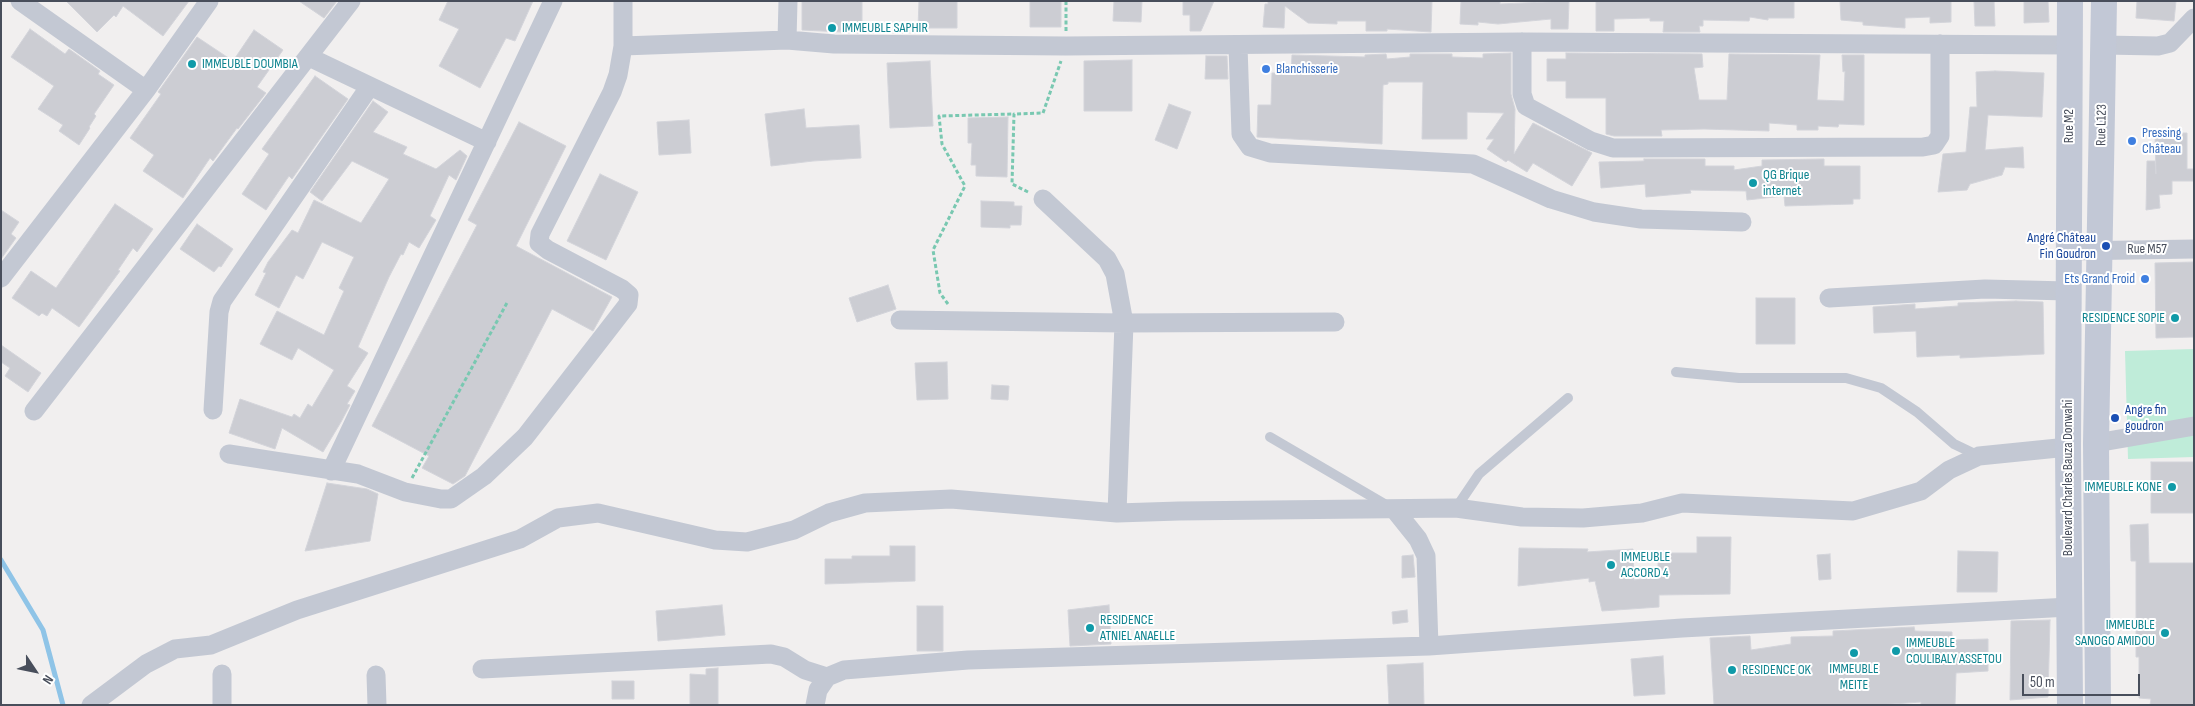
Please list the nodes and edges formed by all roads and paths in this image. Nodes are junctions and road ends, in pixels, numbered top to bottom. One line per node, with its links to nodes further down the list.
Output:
1 (20, 1): 21 (street)
2 (351, 1): 19 (street)
3 (553, 1): 23 (street)
4 (623, 1): 16 (street)
5 (788, 1): 11 (street)
6 (1066, 1): 17 (path)
7 (2070, 1): 14 (main road, Rue M2)
8 (2104, 1): 15 (main road, Rue L123)
9 (208, 2): 21 (street)
10 (2194, 18): 15 (street)
11 (787, 40): 16 (street); 17 (street)
12 (1522, 42): 13 (street); 13 (street); 18 (street)
13 (1940, 44): 14 (street)
14 (2069, 45): 28 (main road, Rue M2)
15 (2103, 45): 27 (main road, Rue L123)
16 (622, 46): 48 (street)
17 (1066, 46): 18 (street); 22 (path)
18 (1238, 46): 25 (street)
19 (309, 57): 20 (street); 40 (street)
20 (370, 86): 23 (street); 39 (street)
21 (146, 90): 29 (street)
22 (1014, 114): 24 (path); 34 (path)
23 (488, 142): 47 (street)
24 (1043, 199): 36 (street)
25 (1742, 222)
26 (2194, 248): 27 (street, Rue M57)
27 (2100, 249): 28 (street, Rue M57); 43 (main road, Boulevard Charles Bauza Donwahi)
28 (2068, 251): 30 (main road, Boulevard Charles Bauza Donwahi)
29 (1, 278)
30 (2068, 291): 31 (street); 44 (main road, Boulevard Charles Bauza Donwahi)
31 (1829, 298)
32 (508, 301): 48 (path)
33 (900, 320): 34 (street)
34 (959, 320): 36 (street)
35 (1335, 322): 36 (street)
36 (1124, 323): 51 (street)
37 (1676, 372): 46 (lane)
38 (1568, 398): 49 (lane)
39 (213, 410)
40 (34, 411)
41 (2194, 426): 43 (street)
42 (1270, 437): 50 (lane)
43 (2096, 443): 63 (main road, Boulevard Charles Bauza Donwahi)
44 (2068, 447): 46 (street); 52 (main road, Boulevard Charles Bauza Donwahi)
45 (230, 454): 47 (street)
46 (1979, 456): 49 (street)
47 (331, 471): 48 (street)
48 (405, 492)
49 (1456, 508): 50 (street)
50 (1394, 509): 51 (street); 53 (street)
51 (1117, 513): 58 (street)
52 (2069, 607): 53 (street); 62 (main road, Boulevard Charles Bauza Donwahi)
53 (1429, 646): 57 (street)
54 (482, 669): 57 (street)
55 (222, 674): 59 (street)
56 (376, 675): 60 (street)
57 (828, 677): 61 (street)
58 (91, 705)
59 (222, 705)
60 (377, 705)
61 (815, 705)
62 (2070, 705)
63 (2098, 705)

